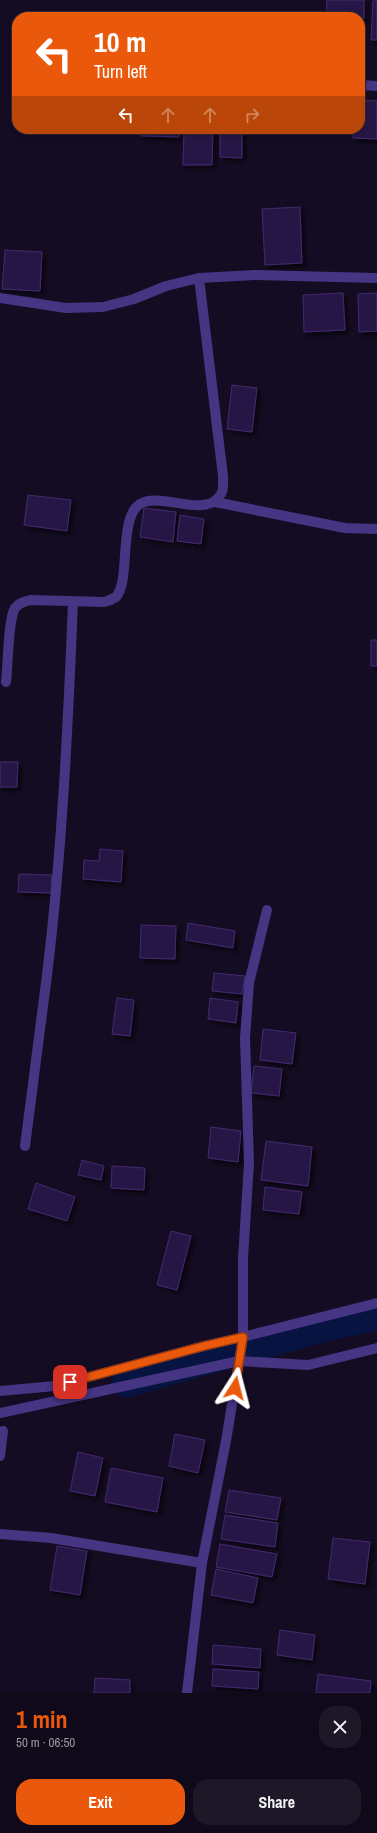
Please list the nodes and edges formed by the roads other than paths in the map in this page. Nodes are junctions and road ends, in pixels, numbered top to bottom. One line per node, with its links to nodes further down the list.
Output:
1 (365, 85): 2 (street)
2 (377, 86)
3 (199, 278): 4 (street); 5 (street); 6 (street)
4 (377, 278)
5 (0, 298)
6 (215, 502): 7 (street); 8 (street)
7 (377, 529)
8 (73, 602): 9 (street); 11 (street)
9 (6, 682)
10 (267, 910): 13 (street)
11 (25, 1146)
12 (377, 1303): 13 (street)
13 (243, 1339): 15 (street); 16 (street)
14 (377, 1348): 15 (street)
15 (239, 1360): 17 (street); 21 (street)
16 (0, 1391)
17 (0, 1413)
18 (3, 1430): 19 (street)
19 (0, 1456)
20 (0, 1534): 21 (street)
21 (202, 1563): 22 (street)
22 (187, 1693)

